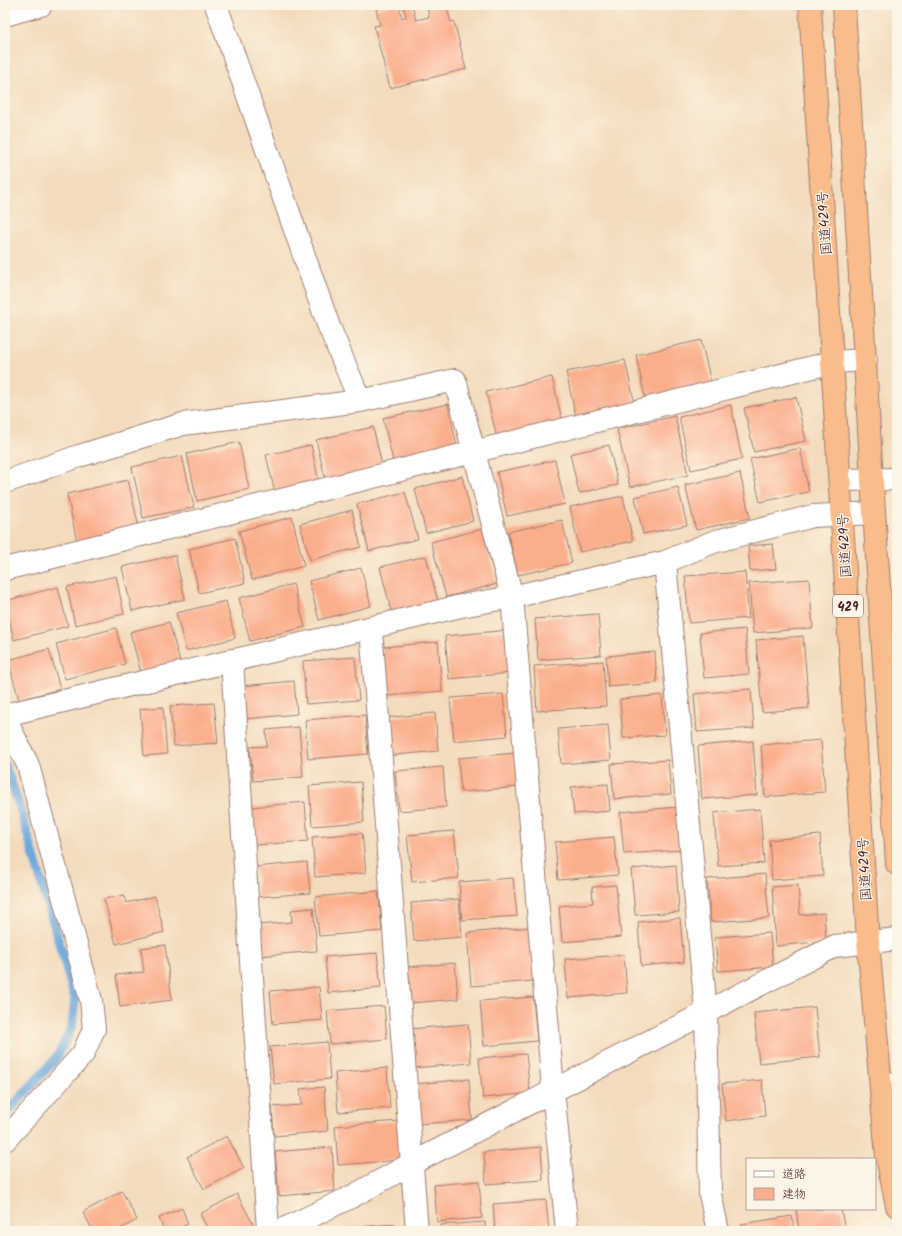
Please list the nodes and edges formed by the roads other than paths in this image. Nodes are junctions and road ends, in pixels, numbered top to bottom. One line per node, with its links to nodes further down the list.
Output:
1 (41, 5): 5 (street)
2 (216, 5): 8 (street)
3 (810, 5): 7 (highway, 国道429号 / 429)
4 (844, 5): 6 (highway, 429)
5 (5, 15)
6 (866, 360): 7 (street); 12 (highway, 429)
7 (833, 362): 9 (street); 11 (highway, 国道429号 / 429)
8 (360, 401): 9 (street); 13 (street)
9 (473, 451): 17 (street); 18 (street)
10 (897, 479): 12 (street)
11 (840, 480): 12 (street); 14 (highway, 国道429号 / 429)
12 (872, 480): 15 (highway, 429)
13 (5, 482)
14 (842, 513): 15 (street); 16 (street); 25 (highway, 国道429号 / 429)
15 (874, 513): 23 (highway, 429)
16 (666, 562): 18 (street); 26 (street)
17 (5, 569)
18 (512, 597): 19 (street); 28 (street)
19 (370, 628): 20 (street); 30 (street)
20 (232, 660): 21 (street); 32 (street)
21 (5, 715)
22 (5, 718): 29 (street)
23 (897, 864)
24 (897, 939): 25 (street)
25 (868, 942): 26 (street); 27 (highway, 国道429号 / 429)
26 (706, 1012): 28 (street); 36 (street)
27 (889, 1084): 31 (highway, 国道429号 / 429)
28 (553, 1090): 30 (street); 35 (street)
29 (5, 1140)
30 (413, 1163): 33 (street); 34 (street)
31 (897, 1206)
32 (268, 1231)
33 (280, 1231)
34 (417, 1231)
35 (567, 1231)
36 (718, 1231)

